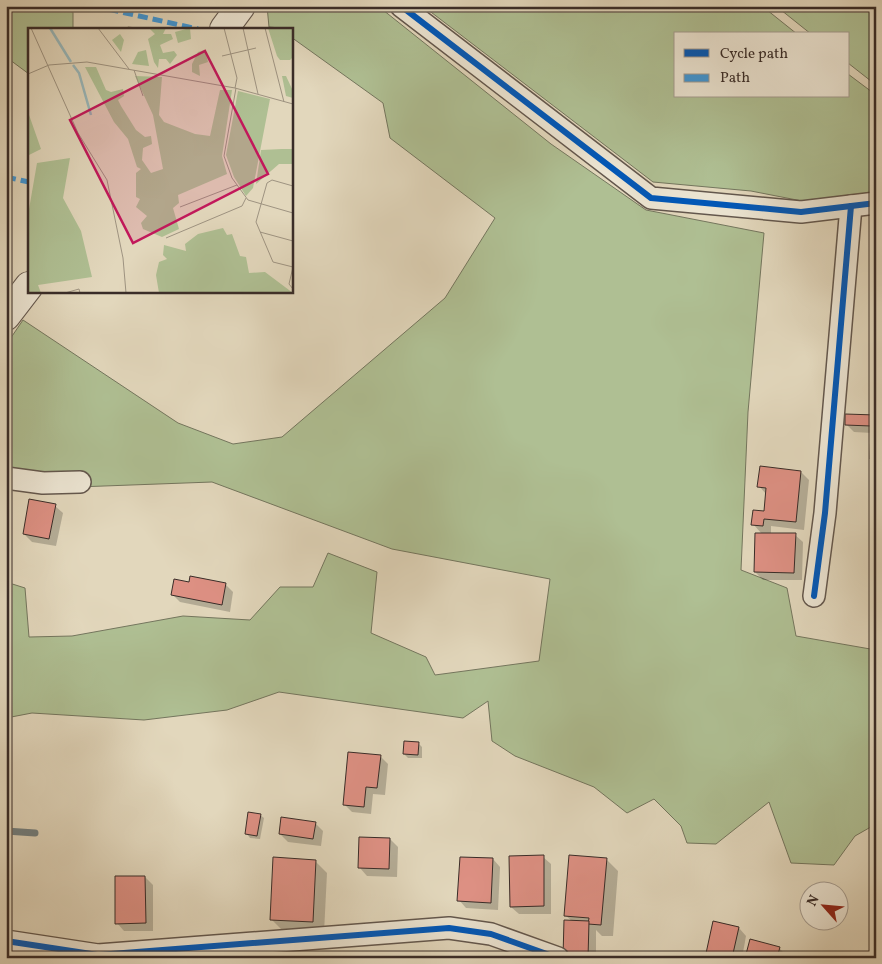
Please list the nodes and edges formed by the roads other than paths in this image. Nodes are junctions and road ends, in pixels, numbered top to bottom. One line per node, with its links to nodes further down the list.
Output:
1 (241, 6): 3 (street)
2 (401, 6): 5 (street)
3 (225, 28)
4 (876, 203): 5 (street)
5 (851, 206): 10 (street)
6 (28, 287): 7 (street)
7 (6, 316)
8 (6, 478): 9 (street)
9 (80, 482)
10 (814, 596)
11 (6, 941): 12 (street)
12 (558, 958)

